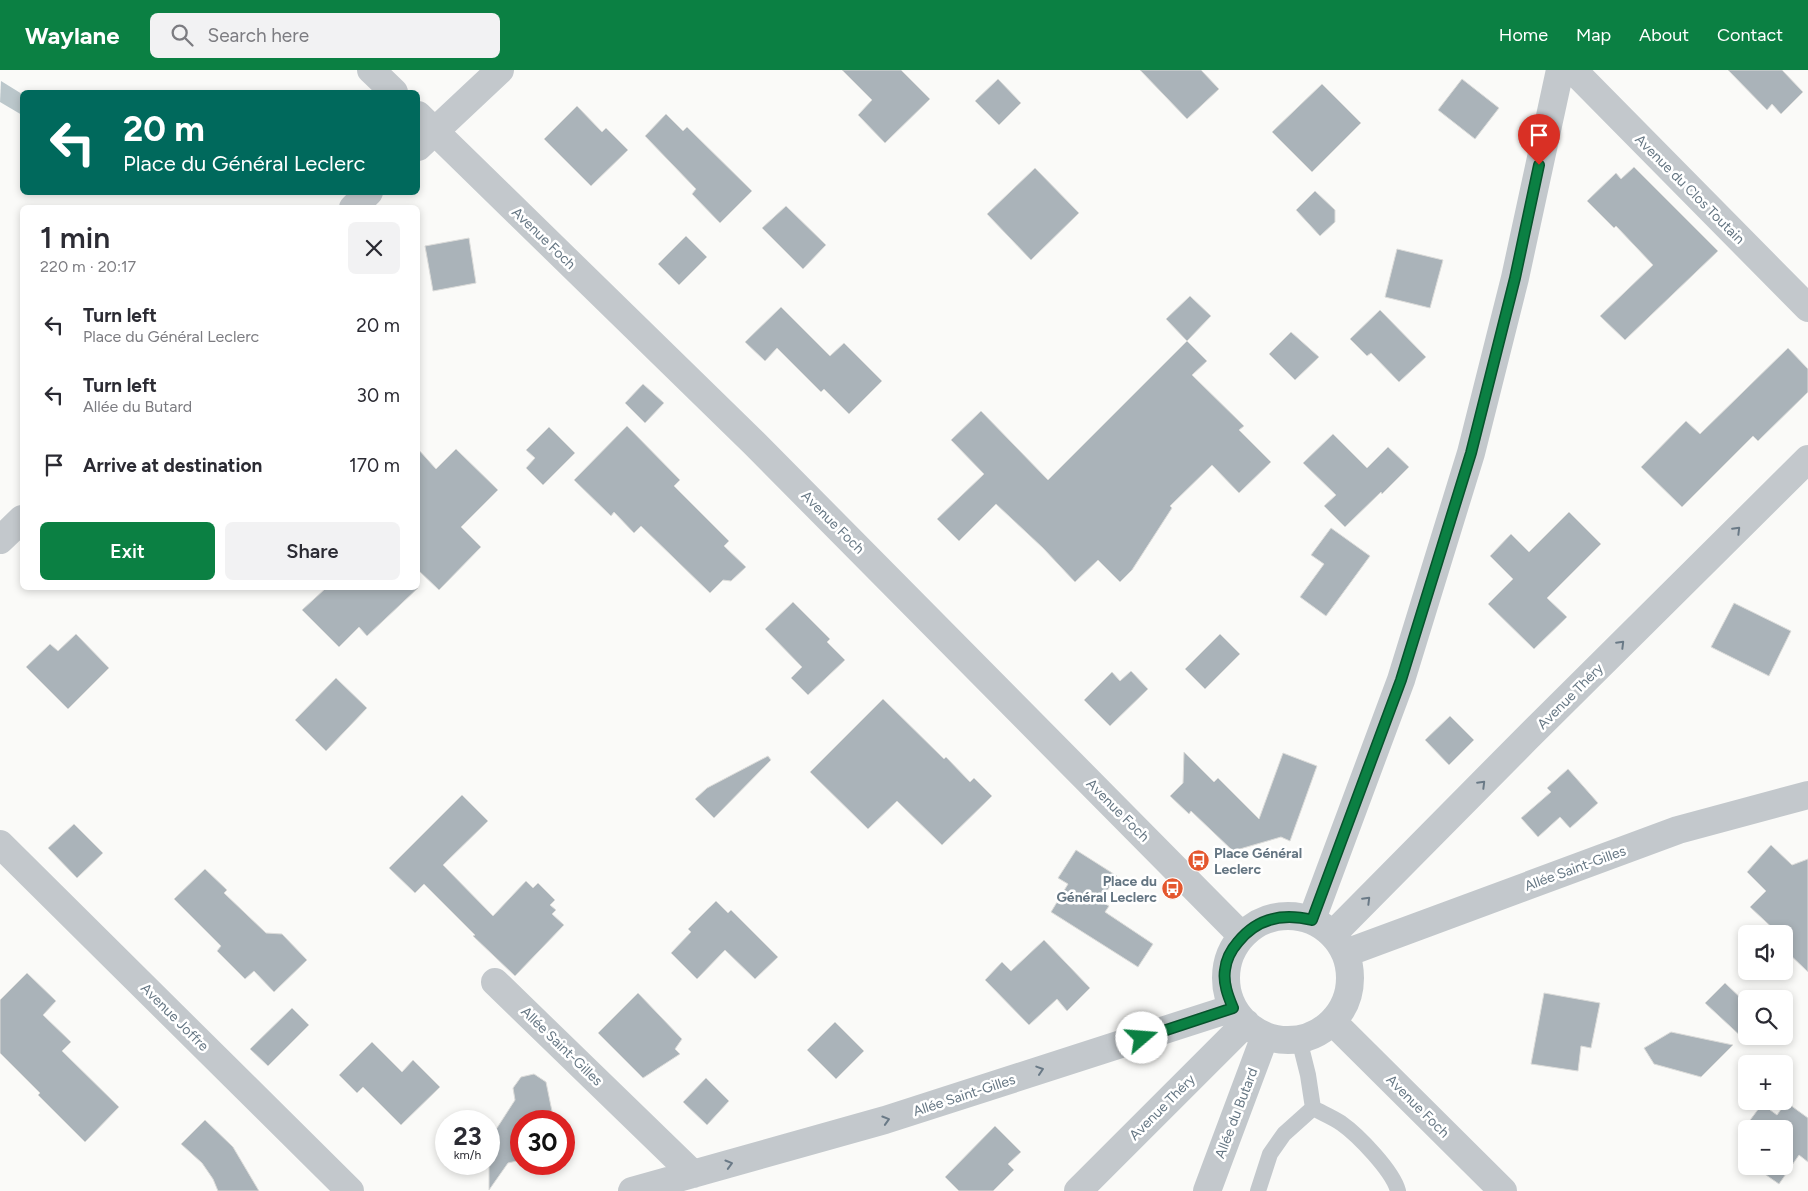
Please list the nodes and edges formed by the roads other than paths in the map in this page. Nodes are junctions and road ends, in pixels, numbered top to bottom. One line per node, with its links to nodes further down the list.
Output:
1 (370, 70): 5 (street)
2 (500, 70): 6 (street)
3 (1560, 70): 16 (street)
4 (1573, 70): 9 (street, Avenue du Clos Toutain)
5 (392, 90)
6 (423, 131): 15 (street, Avenue Foch)
7 (366, 195): 8 (street)
8 (356, 205)
9 (1808, 308)
10 (1808, 459): 16 (street, Avenue Théry, one-way to 10)
11 (20, 521): 12 (street)
12 (0, 540)
13 (1808, 795): 16 (street, Allée Saint-Gilles)
14 (0, 844): 23 (street, Avenue Joffre)
15 (1242, 936): 16 (street); 18 (street)
16 (1330, 936): 19 (street)
17 (495, 982): 22 (street, Allée Saint-Gilles)
18 (1248, 1022): 20 (street); 22 (street, Allée Saint-Gilles, one-way to 18); 25 (street, Avenue Théry); 26 (street, Allée du Butard)
19 (1332, 1022): 20 (street); 29 (street, Avenue Foch)
20 (1299, 1039): 21 (lane)
21 (1313, 1108): 27 (lane); 28 (lane)
22 (693, 1174): 24 (street, Allée Saint-Gilles)
23 (350, 1191)
24 (632, 1191)
25 (1078, 1191)
26 (1207, 1191)
27 (1258, 1191)
28 (1398, 1191)
29 (1503, 1191)

